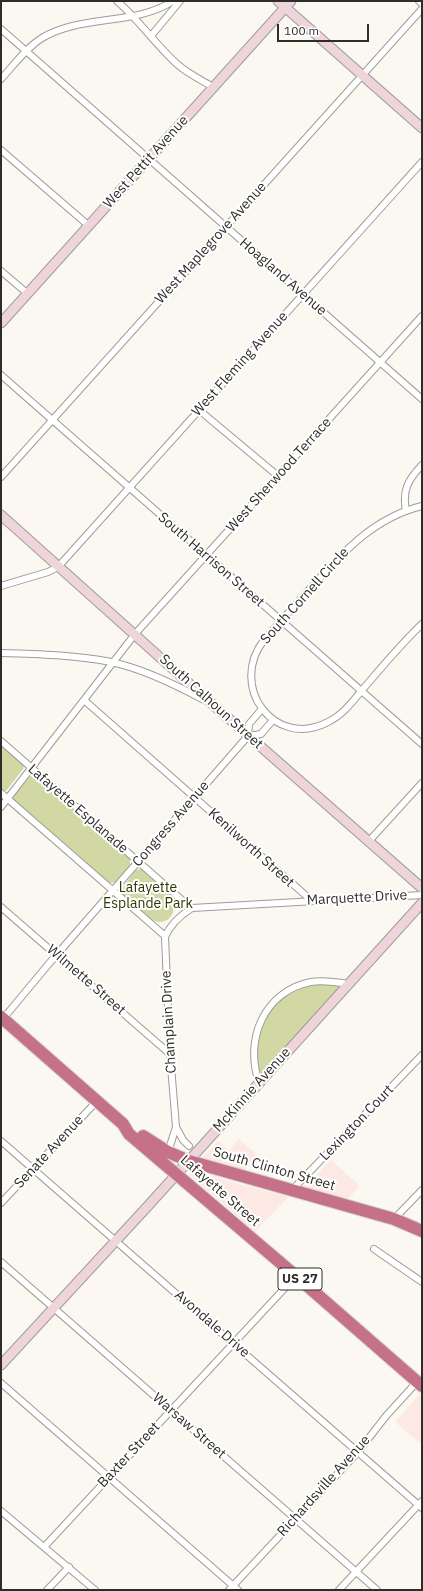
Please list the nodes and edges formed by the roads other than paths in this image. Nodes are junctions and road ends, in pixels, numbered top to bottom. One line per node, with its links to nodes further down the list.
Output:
1 (117, 1): 9 (street)
2 (173, 1): 9 (street)
3 (180, 1): 11 (street)
4 (278, 1): 6 (street)
5 (419, 1): 7 (street)
6 (288, 4): 13 (street); 15 (street, West Pettit Avenue)
7 (422, 4)
8 (422, 9): 13 (street, West Maplegrove Avenue)
9 (133, 15): 11 (street); 12 (street)
10 (1, 29): 12 (street, Hoagland Avenue)
11 (151, 36): 15 (street)
12 (26, 51): 14 (street); 18 (street, Hoagland Avenue)
13 (362, 76): 16 (street); 21 (street, West Maplegrove Avenue)
14 (1, 79)
15 (213, 87): 18 (street, West Pettit Avenue)
16 (422, 128)
17 (1, 150): 20 (street)
18 (148, 160): 20 (street, West Pettit Avenue); 21 (street, Hoagland Avenue)
19 (422, 162): 24 (street, West Fleming Avenue)
20 (88, 225): 23 (street, West Pettit Avenue)
21 (226, 227): 24 (street, Hoagland Avenue); 31 (street, West Maplegrove Avenue)
22 (1, 271): 23 (street)
23 (28, 294): 26 (street, West Pettit Avenue)
24 (303, 295): 27 (street, Hoagland Avenue); 30 (street, West Fleming Avenue)
25 (422, 316): 27 (street, West Sherwood Terrace)
26 (1, 323)
27 (380, 362): 29 (street, Hoagland Avenue); 33 (street, West Sherwood Terrace)
28 (1, 375): 31 (street, South Harrison Street)
29 (422, 399)
30 (199, 410): 33 (street); 35 (street, West Fleming Avenue)
31 (52, 419): 34 (street, West Maplegrove Avenue); 35 (street, South Harrison Street)
32 (422, 465): 37 (street)
33 (278, 476): 39 (street, West Sherwood Terrace)
34 (1, 477)
35 (129, 487): 39 (street, South Harrison Street); 40 (street, West Fleming Avenue)
36 (422, 506): 37 (street, South Cornell Circle)
37 (406, 511): 42 (street, South Cornell Circle)
38 (1, 515): 40 (street, South Calhoun Street)
39 (207, 554): 42 (street, South Harrison Street); 44 (street, West Sherwood Terrace)
40 (58, 567): 41 (street); 44 (street, South Calhoun Street)
41 (1, 586)
42 (281, 621): 49 (street, South Harrison Street); 52 (street, South Cornell Circle)
43 (422, 624): 49 (street)
44 (135, 634): 46 (street, West Sherwood Terrace); 47 (street, South Calhoun Street)
45 (1, 653): 46 (street)
46 (113, 662): 48 (street); 50 (street, West Sherwood Terrace)
47 (181, 676): 48 (street); 51 (street, South Calhoun Street)
48 (175, 684): 51 (street)
49 (361, 691): 53 (street); 56 (street, South Harrison Street)
50 (84, 700): 57 (street, West Sherwood Terrace); 60 (street, Kenilworth Street)
51 (211, 703): 54 (street, South Calhoun Street)
52 (262, 709): 53 (street, South Cornell Circle); 54 (street)
53 (273, 720): 54 (street)
54 (248, 736): 60 (street, Congress Avenue); 63 (street, South Calhoun Street)
55 (1, 741): 57 (street, Lafayette Esplanade)
56 (422, 744)
57 (31, 767): 61 (street, West Sherwood Terrace); 64 (street, Lafayette Esplanade)
58 (422, 783): 63 (street)
59 (1, 793): 61 (street)
60 (195, 797): 64 (street, Congress Avenue); 68 (street, Kenilworth Street)
61 (7, 798): 62 (street, West Sherwood Terrace); 66 (street)
62 (1, 807)
63 (370, 840): 65 (street, South Calhoun Street)
64 (138, 862): 66 (street, Congress Avenue); 71 (street, Lafayette Esplanade)
65 (422, 888)
66 (113, 891): 72 (street); 73 (street, Congress Avenue)
67 (422, 895): 68 (street, Marquette Drive)
68 (310, 900): 71 (street, Marquette Drive)
69 (422, 902): 74 (street, McKinnie Avenue)
70 (1, 907): 73 (street, Wilmette Street)
71 (191, 908): 72 (street)
72 (165, 936): 76 (street, Champlain Drive)
73 (56, 955): 75 (street, Congress Avenue); 76 (street, Wilmette Street)
74 (348, 984): 78 (street, McKinnie Avenue); 78 (street)
75 (2, 1019): 79 (highway, Lafayette Street / US 27)
76 (170, 1054): 81 (street, Champlain Drive)
77 (422, 1055): 88 (street, Lexington Court)
78 (258, 1082): 85 (street, McKinnie Avenue)
79 (97, 1101): 80 (highway, Lafayette Street / US 27); 86 (street, Senate Avenue)
80 (123, 1124): 84 (highway, South Clinton Street / US 27); 87 (highway, Lafayette Street / US 27)
81 (176, 1126): 83 (street, Champlain Drive); 84 (street, Champlain Drive)
82 (1, 1141): 86 (street, Avondale Drive)
83 (189, 1146)
84 (168, 1152): 85 (highway, South Clinton Street / US 27)
85 (189, 1160): 87 (street, McKinnie Avenue); 88 (highway, South Clinton Street / US 27)
86 (33, 1170): 90 (street, Senate Avenue); 93 (street, Avondale Drive)
87 (177, 1173): 93 (street, McKinnie Avenue); 96 (highway, Lafayette Street / US 27)
88 (292, 1190): 91 (highway, South Clinton Street / US 27)
89 (422, 1190): 91 (street)
90 (1, 1203)
91 (394, 1219): 92 (highway, South Clinton Street / US 27)
92 (422, 1231)
93 (116, 1241): 98 (street, McKinnie Avenue); 99 (street, Avondale Drive)
94 (374, 1249): 97 (street)
95 (1, 1262): 98 (street, Warsaw Street)
96 (296, 1276): 99 (street, Baxter Street); 102 (highway, Lafayette Street / US 27)
97 (422, 1282)
98 (54, 1307): 100 (street, McKinnie Avenue); 103 (street, Warsaw Street)
99 (233, 1343): 103 (street, Baxter Street); 104 (street, Avondale Drive)
100 (1, 1365)
101 (1, 1383): 105 (street)
102 (420, 1384): 104 (street, Richardsville Avenue)
103 (171, 1410): 105 (street, Baxter Street); 108 (street, Warsaw Street)
104 (358, 1452): 106 (street, Avondale Drive); 108 (street, Richardsville Avenue)
105 (108, 1477): 109 (street, Baxter Street); 112 (street)
106 (421, 1504): 111 (street)
107 (1, 1511): 109 (street)
108 (295, 1518): 111 (street, Warsaw Street); 112 (street, Richardsville Avenue)
109 (45, 1546): 110 (street)
110 (69, 1567): 113 (street); 114 (street)
111 (356, 1572): 115 (street); 116 (street, Warsaw Street)
112 (233, 1589)
113 (47, 1590)
114 (95, 1590)
115 (339, 1590)
116 (377, 1590)

